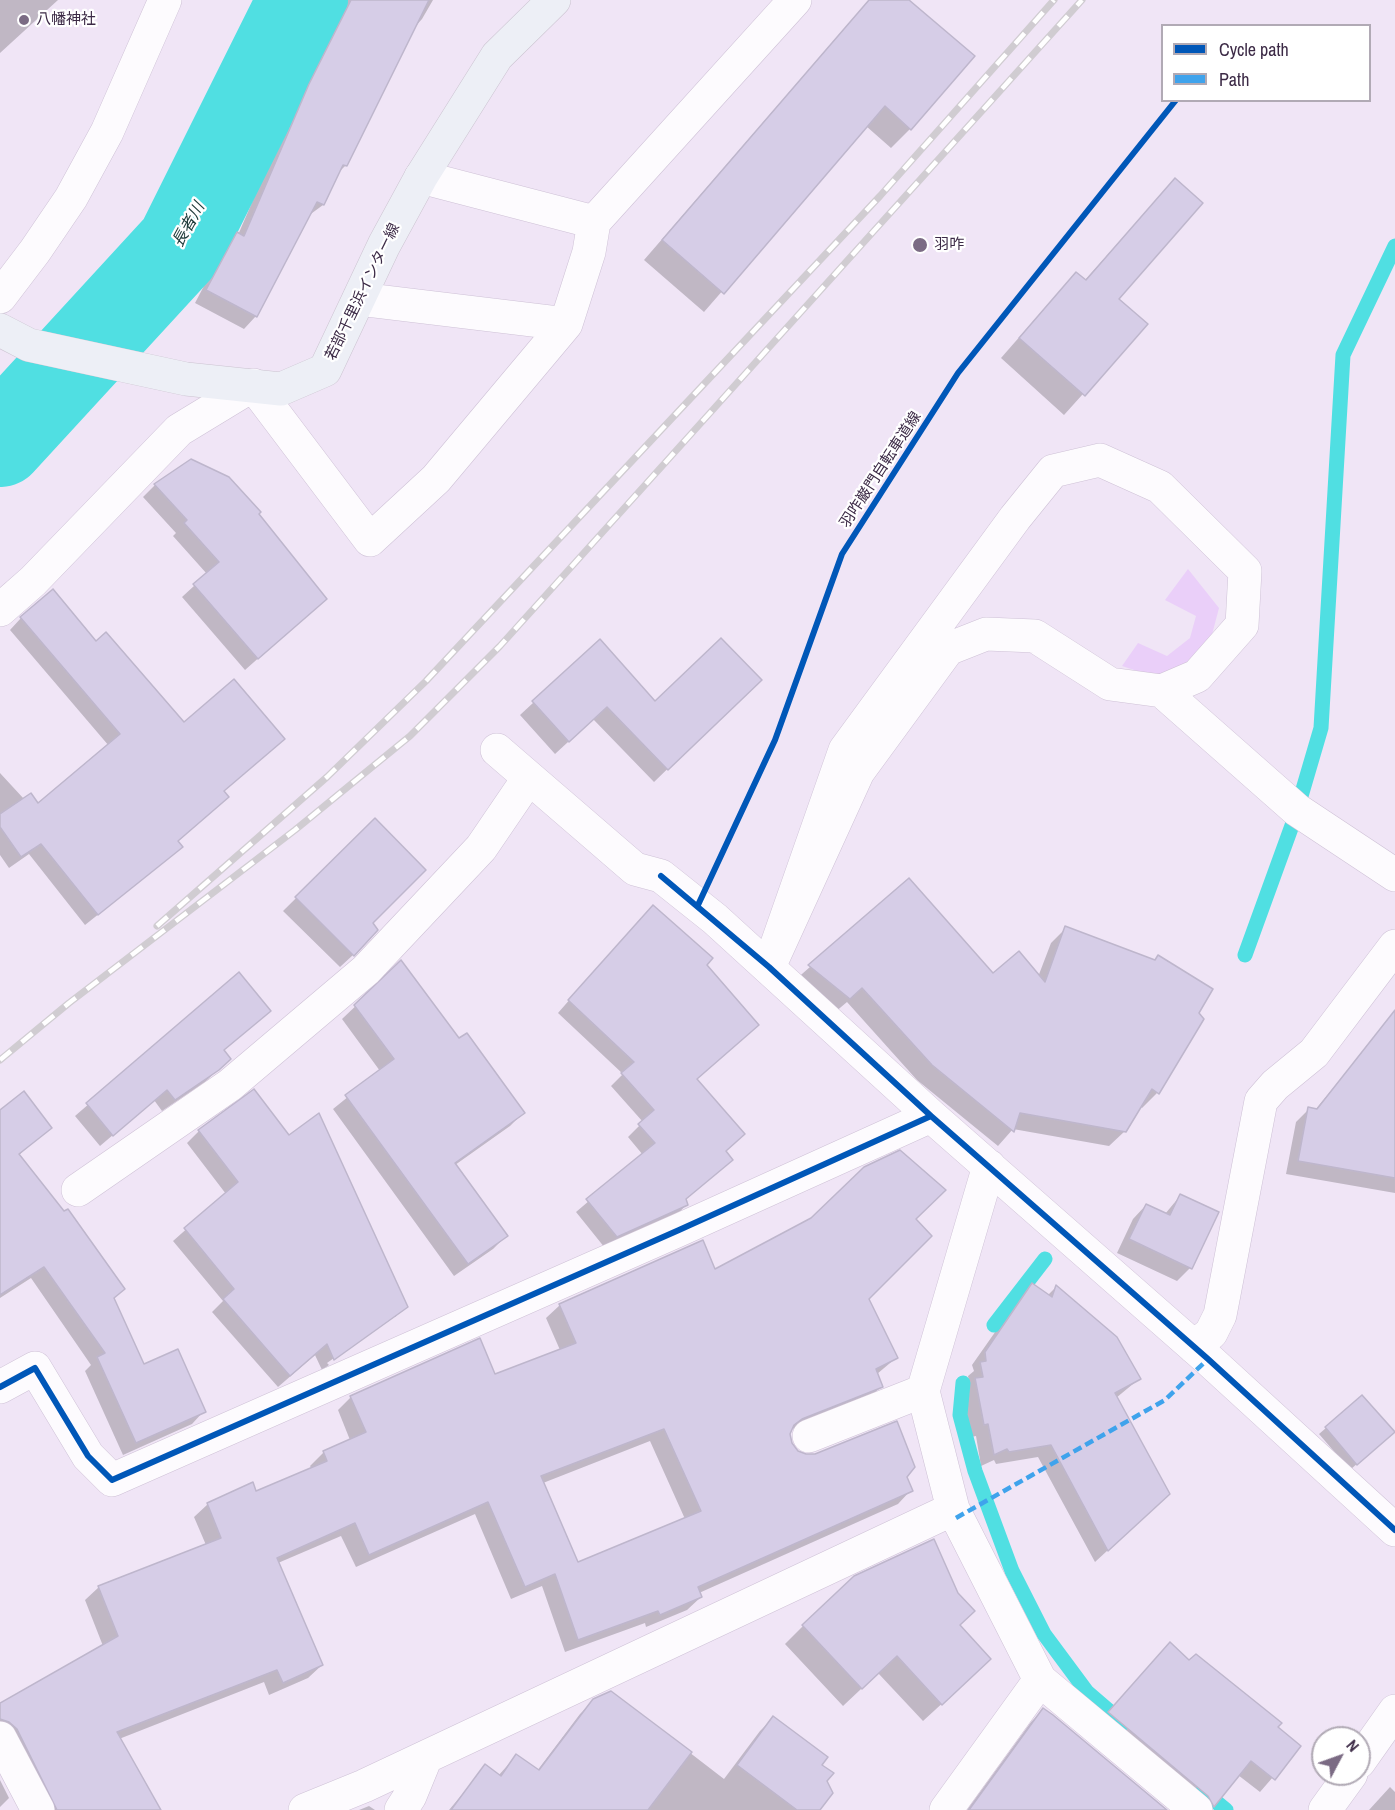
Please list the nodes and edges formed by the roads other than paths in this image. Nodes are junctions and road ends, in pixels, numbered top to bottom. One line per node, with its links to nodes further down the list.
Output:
1 (165, 0): 6 (street)
2 (554, 0): 4 (main road, 若部千里浜インター線)
3 (795, 0): 5 (street)
4 (421, 177): 5 (street); 7 (main road, 若部千里浜インター線)
5 (594, 222): 8 (street)
6 (0, 297)
7 (358, 299): 8 (street); 10 (main road, 若部千里浜インター線)
8 (566, 324): 10 (street)
9 (0, 330): 10 (main road, 若部千里浜インター線)
10 (253, 385): 11 (street)
11 (0, 610)
12 (1162, 691): 15 (street); 17 (street); 17 (street)
13 (497, 750): 14 (street)
14 (528, 779): 17 (street); 20 (street)
15 (1395, 875)
16 (1395, 946): 21 (street)
17 (769, 967): 18 (street)
18 (931, 1116): 19 (street); 22 (street)
19 (989, 1166): 21 (street); 23 (street)
20 (78, 1190)
21 (1194, 1347): 26 (street)
22 (0, 1387)
23 (923, 1391): 24 (street); 25 (street)
24 (809, 1436)
25 (953, 1509): 27 (street); 31 (street)
26 (1395, 1530)
27 (1040, 1680): 36 (street); 37 (street)
28 (1395, 1711): 30 (street)
29 (0, 1738): 33 (street)
30 (1371, 1745)
31 (426, 1757): 34 (street); 35 (street)
32 (1342, 1786): 38 (street)
33 (38, 1810)
34 (305, 1810)
35 (401, 1810)
36 (946, 1810)
37 (1196, 1810)
38 (1325, 1810)

